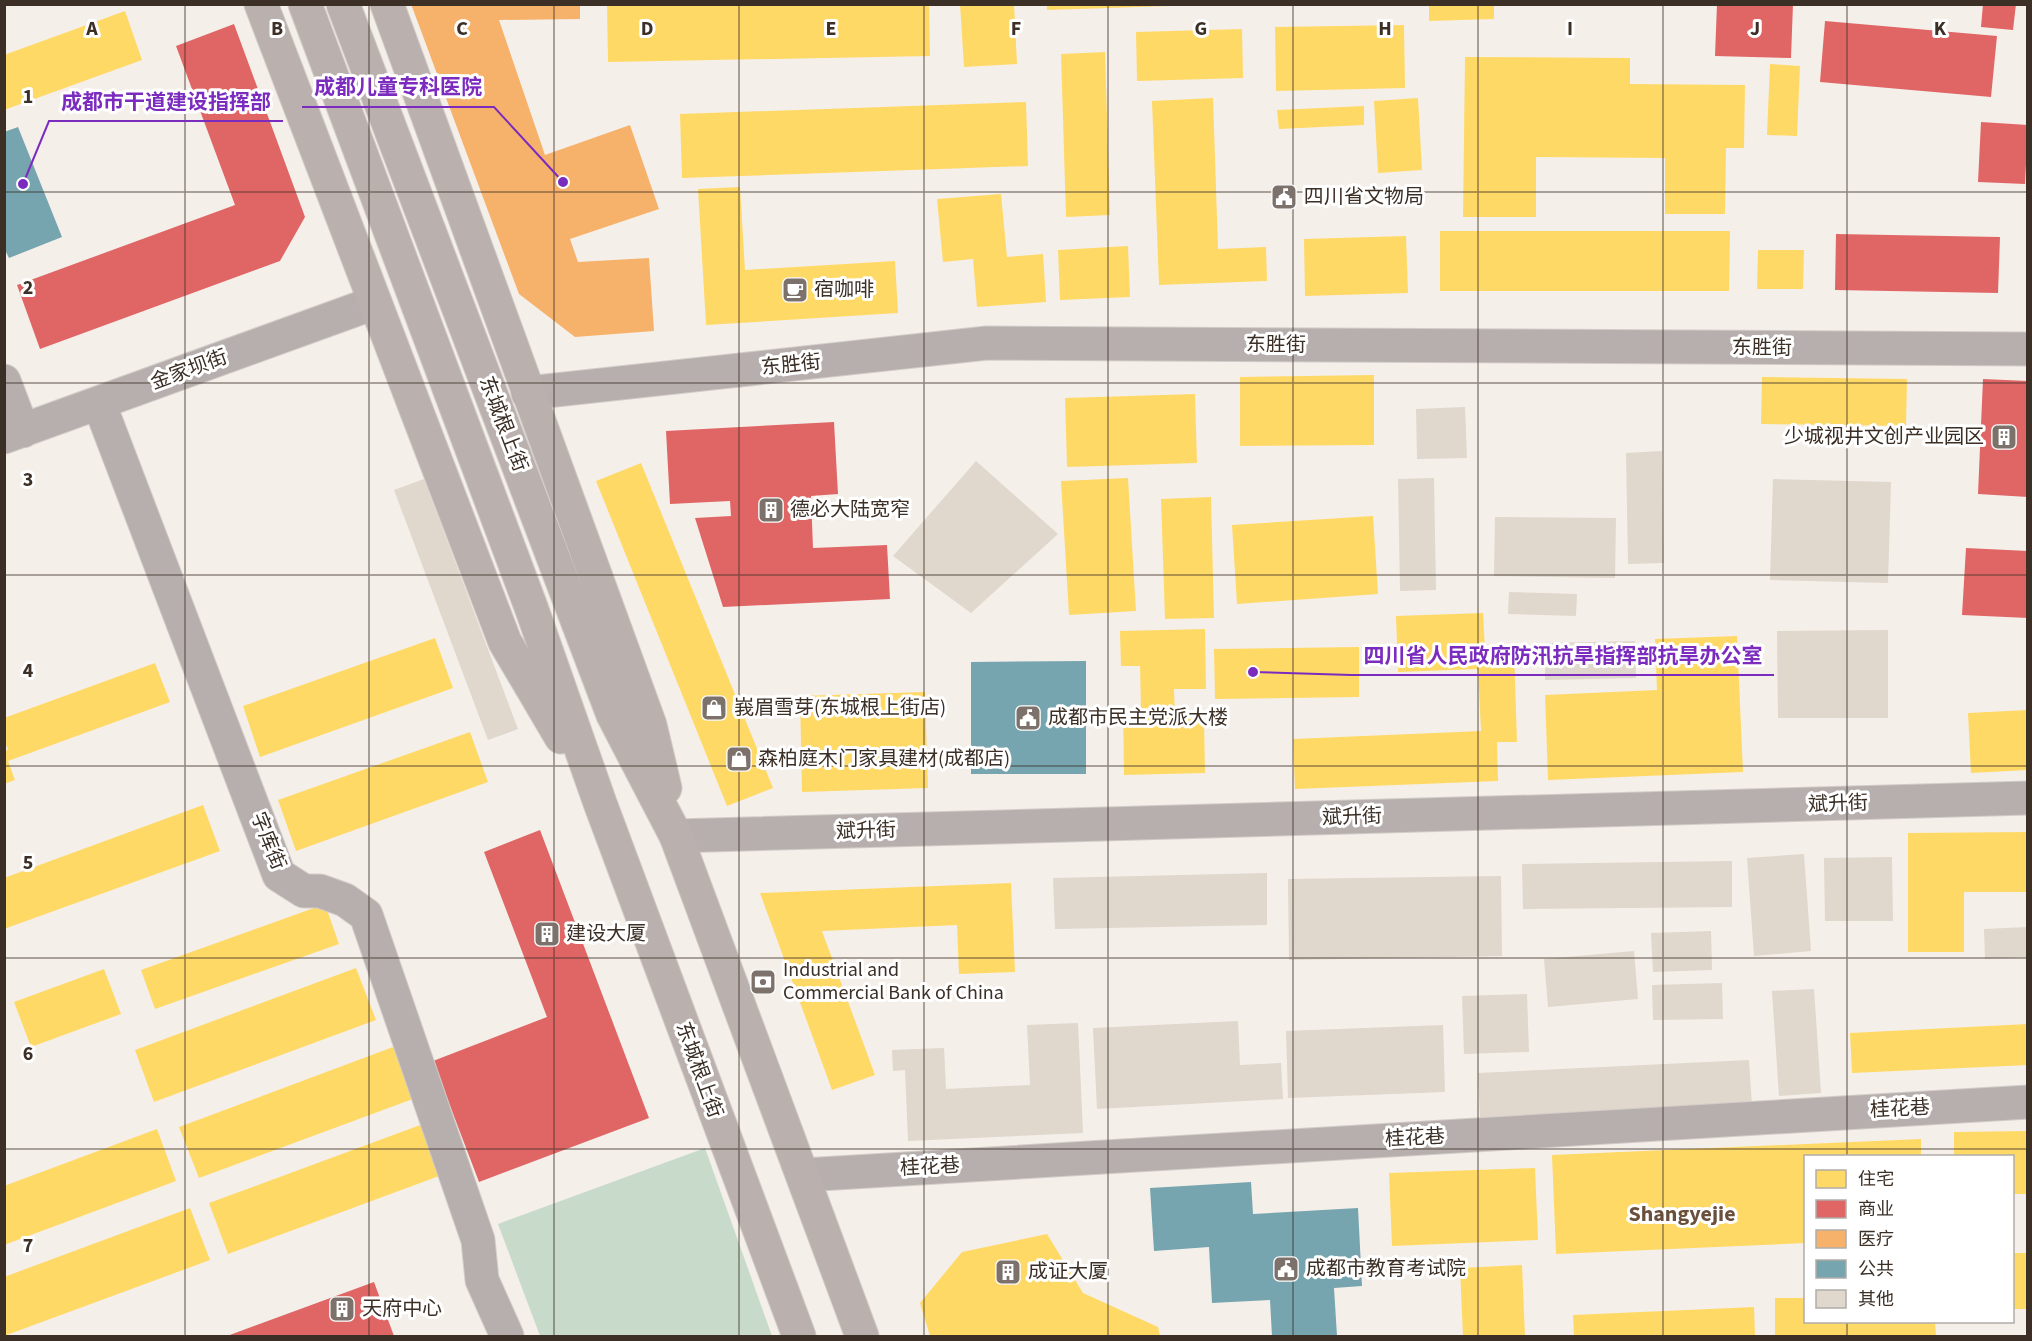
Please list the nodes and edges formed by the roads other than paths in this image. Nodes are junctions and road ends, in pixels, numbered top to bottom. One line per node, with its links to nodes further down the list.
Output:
1 (261, 4): 5 (main road, 东城根上街)
2 (305, 4): 12 (main road, 东城根上街)
3 (343, 4): 13 (main road, 东城根上街)
4 (387, 4): 8 (main road, 东城根上街)
5 (374, 303): 9 (street, 金家坝街); 12 (main road, 东城根上街)
6 (2028, 349): 8 (street, 东胜街)
7 (4, 381): 10 (street)
8 (528, 393): 13 (main road, 东城根上街)
9 (99, 403): 10 (street, 金家坝街); 16 (street, 字库街)
10 (14, 434)
11 (2028, 798): 13 (street, 斌升街)
12 (600, 803): 17 (main road, 东城根上街)
13 (676, 836): 15 (main road, 东城根上街)
14 (2028, 1102): 15 (street, 桂花巷)
15 (803, 1175): 18 (main road, 东城根上街)
16 (507, 1336)
17 (799, 1336)
18 (862, 1336)

